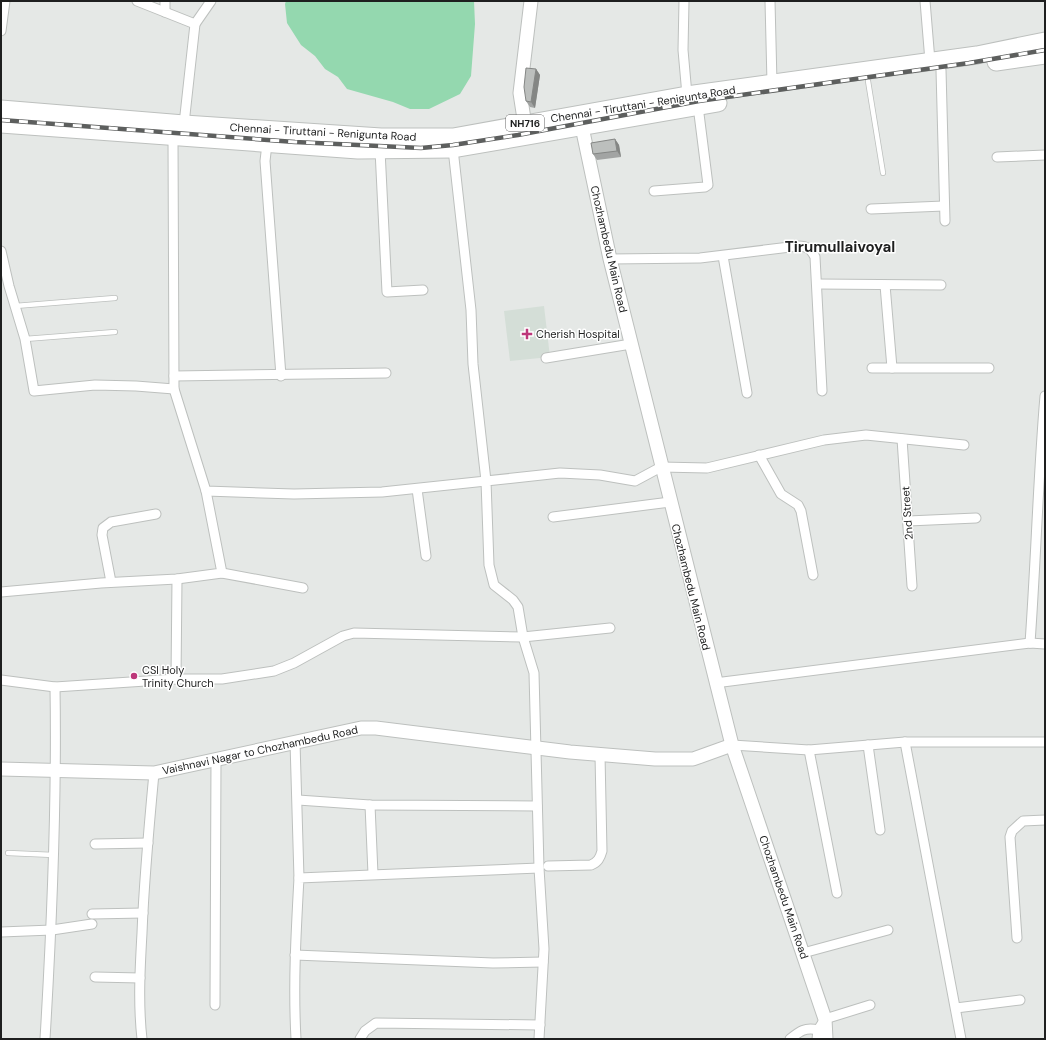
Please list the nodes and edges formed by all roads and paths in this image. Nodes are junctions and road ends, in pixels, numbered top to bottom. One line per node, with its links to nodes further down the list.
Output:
1 (5, 1): 11 (street)
2 (137, 1): 9 (street)
3 (165, 1): 9 (street)
4 (211, 1): 10 (street)
5 (531, 1): 23 (street)
6 (684, 1): 18 (street)
7 (770, 1): 16 (street)
8 (925, 1): 14 (street)
9 (165, 12): 10 (street)
10 (195, 24): 21 (street)
11 (1, 31)
12 (1045, 41): 14 (highway, Chennai - Tiruttani - Renigunta Road / NH716)
13 (1045, 55): 14 (highway, Chennai - Tiruttani - Renigunta Road / NH716)
14 (936, 66): 15 (highway, Chennai - Tiruttani - Renigunta Road / NH716); 16 (highway, Chennai - Tiruttani - Renigunta Road / NH716); 32 (street)
15 (868, 81): 17 (highway, Chennai - Tiruttani - Renigunta Road / NH716); 30 (lane)
16 (772, 83): 17 (highway, Chennai - Tiruttani - Renigunta Road / NH716)
17 (720, 97): 18 (highway, Chennai - Tiruttani - Renigunta Road / NH716)
18 (692, 101): 22 (highway, Chennai - Tiruttani - Renigunta Road / NH716); 23 (highway, Chennai - Tiruttani - Renigunta Road / NH716); 31 (street)
19 (1, 109): 21 (highway, Chennai - Tiruttani - Renigunta Road / NH716)
20 (1, 124): 24 (highway, Chennai - Tiruttani - Renigunta Road / NH716)
21 (184, 124): 23 (highway, Chennai - Tiruttani - Renigunta Road / NH716)
22 (582, 127): 23 (highway, Chennai - Tiruttani - Renigunta Road / NH716); 37 (street, Chozhambedu Main Road)
23 (526, 130): 27 (highway, Chennai - Tiruttani - Renigunta Road / NH716)
24 (173, 138): 25 (highway, Chennai - Tiruttani - Renigunta Road / NH716); 52 (street)
25 (267, 144): 26 (highway, Chennai - Tiruttani - Renigunta Road / NH716); 53 (street)
26 (380, 150): 27 (highway, Chennai - Tiruttani - Renigunta Road / NH716); 41 (street)
27 (453, 150): 62 (street)
28 (1045, 155): 29 (street)
29 (997, 157)
30 (883, 173)
31 (654, 191)
32 (944, 206): 33 (street); 34 (street)
33 (871, 209)
34 (945, 221)
35 (1, 250): 43 (street)
36 (723, 256): 37 (street); 38 (street); 56 (street)
37 (610, 259): 46 (street, Chozhambedu Main Road)
38 (817, 284): 39 (street); 55 (street)
39 (885, 285): 40 (street); 49 (street)
40 (941, 285)
41 (423, 290)
42 (115, 298): 43 (lane)
43 (15, 306): 45 (street)
44 (115, 332): 45 (lane)
45 (25, 339): 54 (street)
46 (631, 344): 47 (street); 61 (street, Chozhambedu Main Road)
47 (546, 358)
48 (872, 368): 49 (street)
49 (892, 368): 50 (street)
50 (989, 368)
51 (386, 373): 53 (street)
52 (174, 376): 53 (street); 54 (street)
53 (281, 376)
54 (174, 389): 64 (street)
55 (822, 391)
56 (747, 393)
57 (1045, 396): 80 (street)
58 (902, 439): 59 (street); 60 (street); 69 (street, 2nd Street)
59 (964, 445)
60 (759, 455): 61 (street); 72 (street)
61 (661, 467): 62 (street); 65 (street, Chozhambedu Main Road)
62 (486, 481): 63 (street); 79 (street)
63 (417, 489): 64 (street); 70 (street)
64 (206, 491): 71 (street)
65 (670, 502): 67 (street); 84 (street, Chozhambedu Main Road)
66 (156, 514): 74 (street)
67 (553, 517)
68 (976, 518): 69 (street)
69 (908, 521): 75 (street, 2nd Street)
70 (426, 556)
71 (222, 573): 73 (street); 76 (street)
72 (813, 576)
73 (177, 579): 74 (street); 82 (street)
74 (110, 582): 77 (street)
75 (912, 586)
76 (304, 588)
77 (1, 592)
78 (610, 628): 79 (street)
79 (523, 637): 82 (street); 91 (street)
80 (1030, 643): 81 (street); 84 (street)
81 (1045, 644)
82 (176, 679): 85 (street)
83 (1, 680): 85 (street)
84 (715, 683): 89 (street, Chozhambedu Main Road)
85 (55, 687): 96 (street)
86 (295, 742): 91 (street, Vaishnavi Nagar to Chozhambedu Road); 94 (street, Vaishnavi Nagar to Chozhambedu Road); 98 (street)
87 (905, 742): 88 (street); 90 (street); 126 (street)
88 (1045, 742)
89 (732, 745): 92 (street); 93 (street, Vaishnavi Nagar to Chozhambedu Road); 118 (street, Chozhambedu Main Road)
90 (868, 745): 92 (street); 102 (street)
91 (537, 747): 93 (street, Vaishnavi Nagar to Chozhambedu Road); 100 (street)
92 (809, 750): 110 (street)
93 (600, 754): 107 (street)
94 (216, 759): 97 (street, Vaishnavi Nagar to Chozhambedu Road); 124 (street)
95 (1, 769): 96 (street, Vaishnavi Nagar to Chozhambedu Road)
96 (56, 770): 97 (street, Vaishnavi Nagar to Chozhambedu Road); 106 (street)
97 (154, 773): 103 (street)
98 (298, 800): 99 (street); 109 (street)
99 (370, 805): 100 (street); 108 (street)
100 (537, 806): 107 (street)
101 (1045, 820): 117 (street)
102 (880, 830)
103 (148, 843): 104 (street); 111 (street)
104 (95, 844)
105 (8, 853): 106 (lane)
106 (54, 855): 114 (street)
107 (544, 867): 108 (street); 120 (street)
108 (372, 874): 109 (street)
109 (299, 878): 119 (street)
110 (837, 893)
111 (143, 913): 112 (street); 122 (street)
112 (92, 914)
113 (92, 924): 114 (street)
114 (52, 930): 116 (street); 130 (street)
115 (888, 930): 118 (street)
116 (1, 932)
117 (1017, 938)
118 (803, 954): 127 (street, Chozhambedu Main Road)
119 (294, 955): 120 (street); 132 (street)
120 (544, 962): 128 (street)
121 (95, 977): 122 (street)
122 (140, 978): 131 (street)
123 (1020, 1000): 126 (street)
124 (215, 1005)
125 (870, 1005): 127 (street)
126 (956, 1008): 136 (street)
127 (825, 1019): 129 (street, Chozhambedu Main Road)
128 (540, 1025): 133 (street); 134 (street)
129 (820, 1036): 135 (street)
130 (45, 1039)
131 (142, 1039)
132 (296, 1039)
133 (360, 1039)
134 (539, 1039)
135 (790, 1039)
136 (961, 1039)

